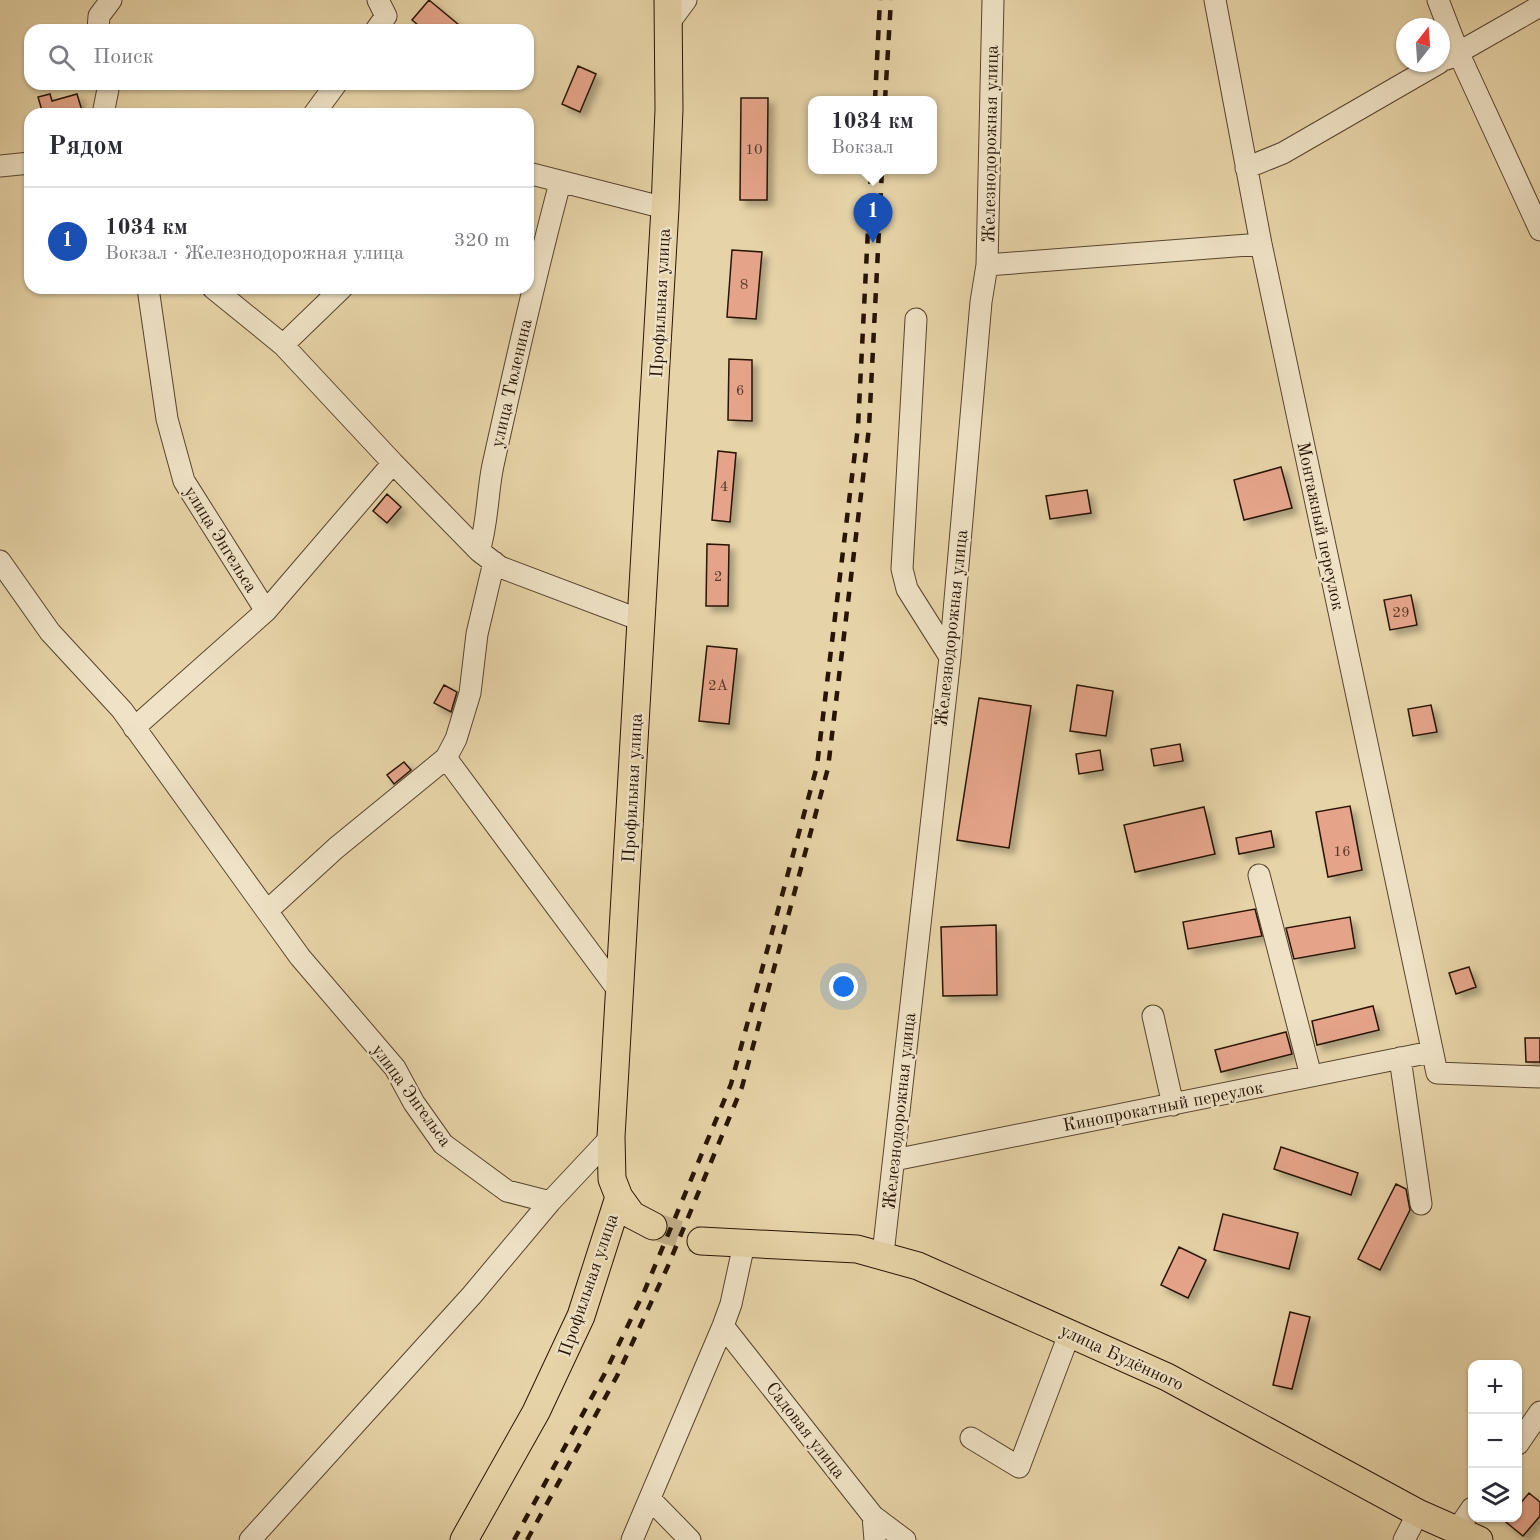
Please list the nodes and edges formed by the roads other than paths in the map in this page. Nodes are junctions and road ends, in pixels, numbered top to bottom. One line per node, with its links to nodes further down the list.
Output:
1 (687, 0): 6 (street)
2 (993, 0): 23 (street, Железнодорожная улица)
3 (1215, 0): 17 (street, Монтажный переулок)
4 (1438, 0): 7 (street)
5 (1540, 6): 8 (street)
6 (669, 11): 20 (main road, Профильная улица)
7 (1440, 18)
8 (1450, 57)
9 (1450, 66): 21 (street)
10 (1423, 72): 17 (street)
11 (108, 90): 13 (street)
12 (332, 90): 14 (street)
13 (104, 108)
14 (318, 108)
15 (24, 164): 16 (street)
16 (0, 166)
17 (1245, 168): 22 (street, Монтажный переулок)
18 (534, 175): 19 (street)
19 (560, 183): 20 (street); 24 (street, улица Тюленина)
20 (665, 208): 35 (main road, Профильная улица)
21 (1540, 230)
22 (1261, 244): 23 (street); 43 (street, Монтажный переулок)
23 (987, 265): 36 (street, Железнодорожная улица)
24 (534, 280)
25 (149, 294): 34 (street, улица Энгельса)
26 (220, 294): 30 (street)
27 (336, 294): 30 (street)
28 (531, 294): 32 (street, улица Тюленина)
29 (916, 319): 36 (street)
30 (283, 345): 31 (street)
31 (393, 463): 32 (street); 34 (street, улица Энгельса)
32 (487, 556): 35 (street); 38 (street)
33 (0, 561): 37 (street, улица Энгельса)
34 (266, 611): 37 (street, улица Энгельса)
35 (643, 621): 41 (main road, Профильная улица)
36 (950, 657): 49 (street, Железнодорожная улица)
37 (134, 728): 40 (street, улица Энгельса)
38 (446, 758): 40 (street); 41 (street)
39 (1259, 875): 45 (street)
40 (267, 911): 51 (street, улица Энгельса)
41 (618, 990): 48 (main road, Профильная улица)
42 (1153, 1016): 47 (street)
43 (1431, 1052): 44 (street, Кинопрокатный переулок); 46 (street)
44 (1400, 1058): 45 (street, Кинопрокатный переулок); 52 (street)
45 (1311, 1076): 47 (street, Кинопрокатный переулок)
46 (1540, 1077)
47 (1173, 1104): 49 (street, Кинопрокатный переулок)
48 (611, 1137): 50 (main road, Профильная улица); 51 (street)
49 (894, 1160): 56 (street, Железнодорожная улица)
50 (618, 1197): 53 (main road); 67 (main road, Профильная улица)
51 (550, 1202): 66 (street)
52 (1421, 1204)
53 (653, 1226)
54 (701, 1241): 55 (main road, улица Будённого)
55 (744, 1244): 56 (main road, улица Будённого); 57 (street)
56 (884, 1254): 58 (main road, улица Будённого)
57 (723, 1326): 62 (street); 64 (street, Садовая улица)
58 (1070, 1332): 60 (street); 63 (main road, улица Будённого)
59 (1540, 1412): 61 (street)
60 (971, 1438)
61 (1522, 1438)
62 (651, 1500): 68 (street); 69 (street)
63 (1418, 1513): 65 (main road, улица Будённого); 72 (street)
64 (873, 1516): 70 (street); 71 (street, Садовая улица)
65 (1468, 1535)
66 (250, 1540)
67 (464, 1540)
68 (632, 1540)
69 (690, 1540)
70 (875, 1540)
71 (904, 1540)
72 (1404, 1540)

